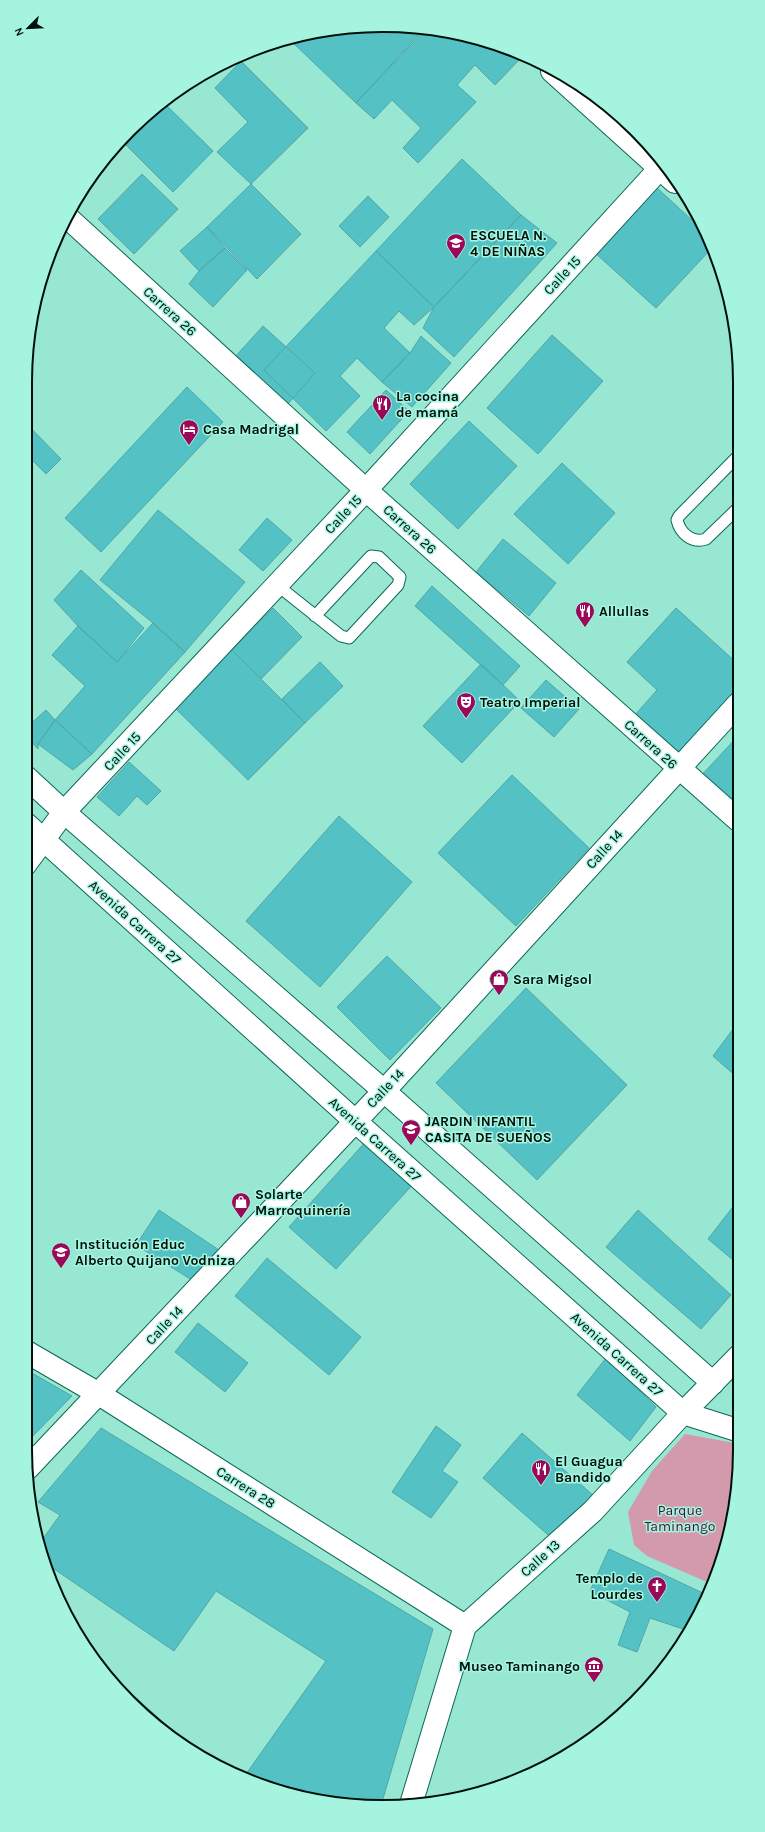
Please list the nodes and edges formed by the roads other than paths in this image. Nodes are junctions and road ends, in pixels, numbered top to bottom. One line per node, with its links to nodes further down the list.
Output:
1 (569, 86): 2 (street)
2 (656, 164)
3 (664, 174): 6 (street, Calle 15)
4 (71, 221): 6 (street, Carrera 26)
5 (733, 461): 7 (lane)
6 (366, 490): 8 (street, Calle 15); 11 (street, Carrera 26)
7 (733, 513)
8 (277, 585): 9 (lane); 13 (street, Calle 15)
9 (315, 616): 9 (lane)
10 (733, 709): 11 (street, Calle 14)
11 (678, 768): 14 (street, Carrera 26); 18 (street, Calle 14)
12 (32, 782): 13 (street)
13 (64, 812): 16 (street, Calle 15); 18 (street)
14 (733, 816)
15 (32, 829): 16 (street, Avenida Carrera 27)
16 (44, 840): 17 (street, Calle 15); 19 (street, Avenida Carrera 27)
17 (32, 856)
18 (384, 1091): 19 (street, Calle 14); 22 (street)
19 (354, 1121): 23 (street, Calle 14); 24 (street, Avenida Carrera 27)
20 (32, 1355): 23 (street, Carrera 28)
21 (733, 1362): 22 (street, Calle 13)
22 (713, 1383): 24 (street, Calle 13)
23 (99, 1394): 26 (street, Calle 14); 27 (street, Carrera 28)
24 (683, 1413): 25 (street, Avenida Carrera 27); 27 (street, Calle 13)
25 (733, 1429)
26 (33, 1463)
27 (465, 1626): 28 (street)
28 (413, 1798)

